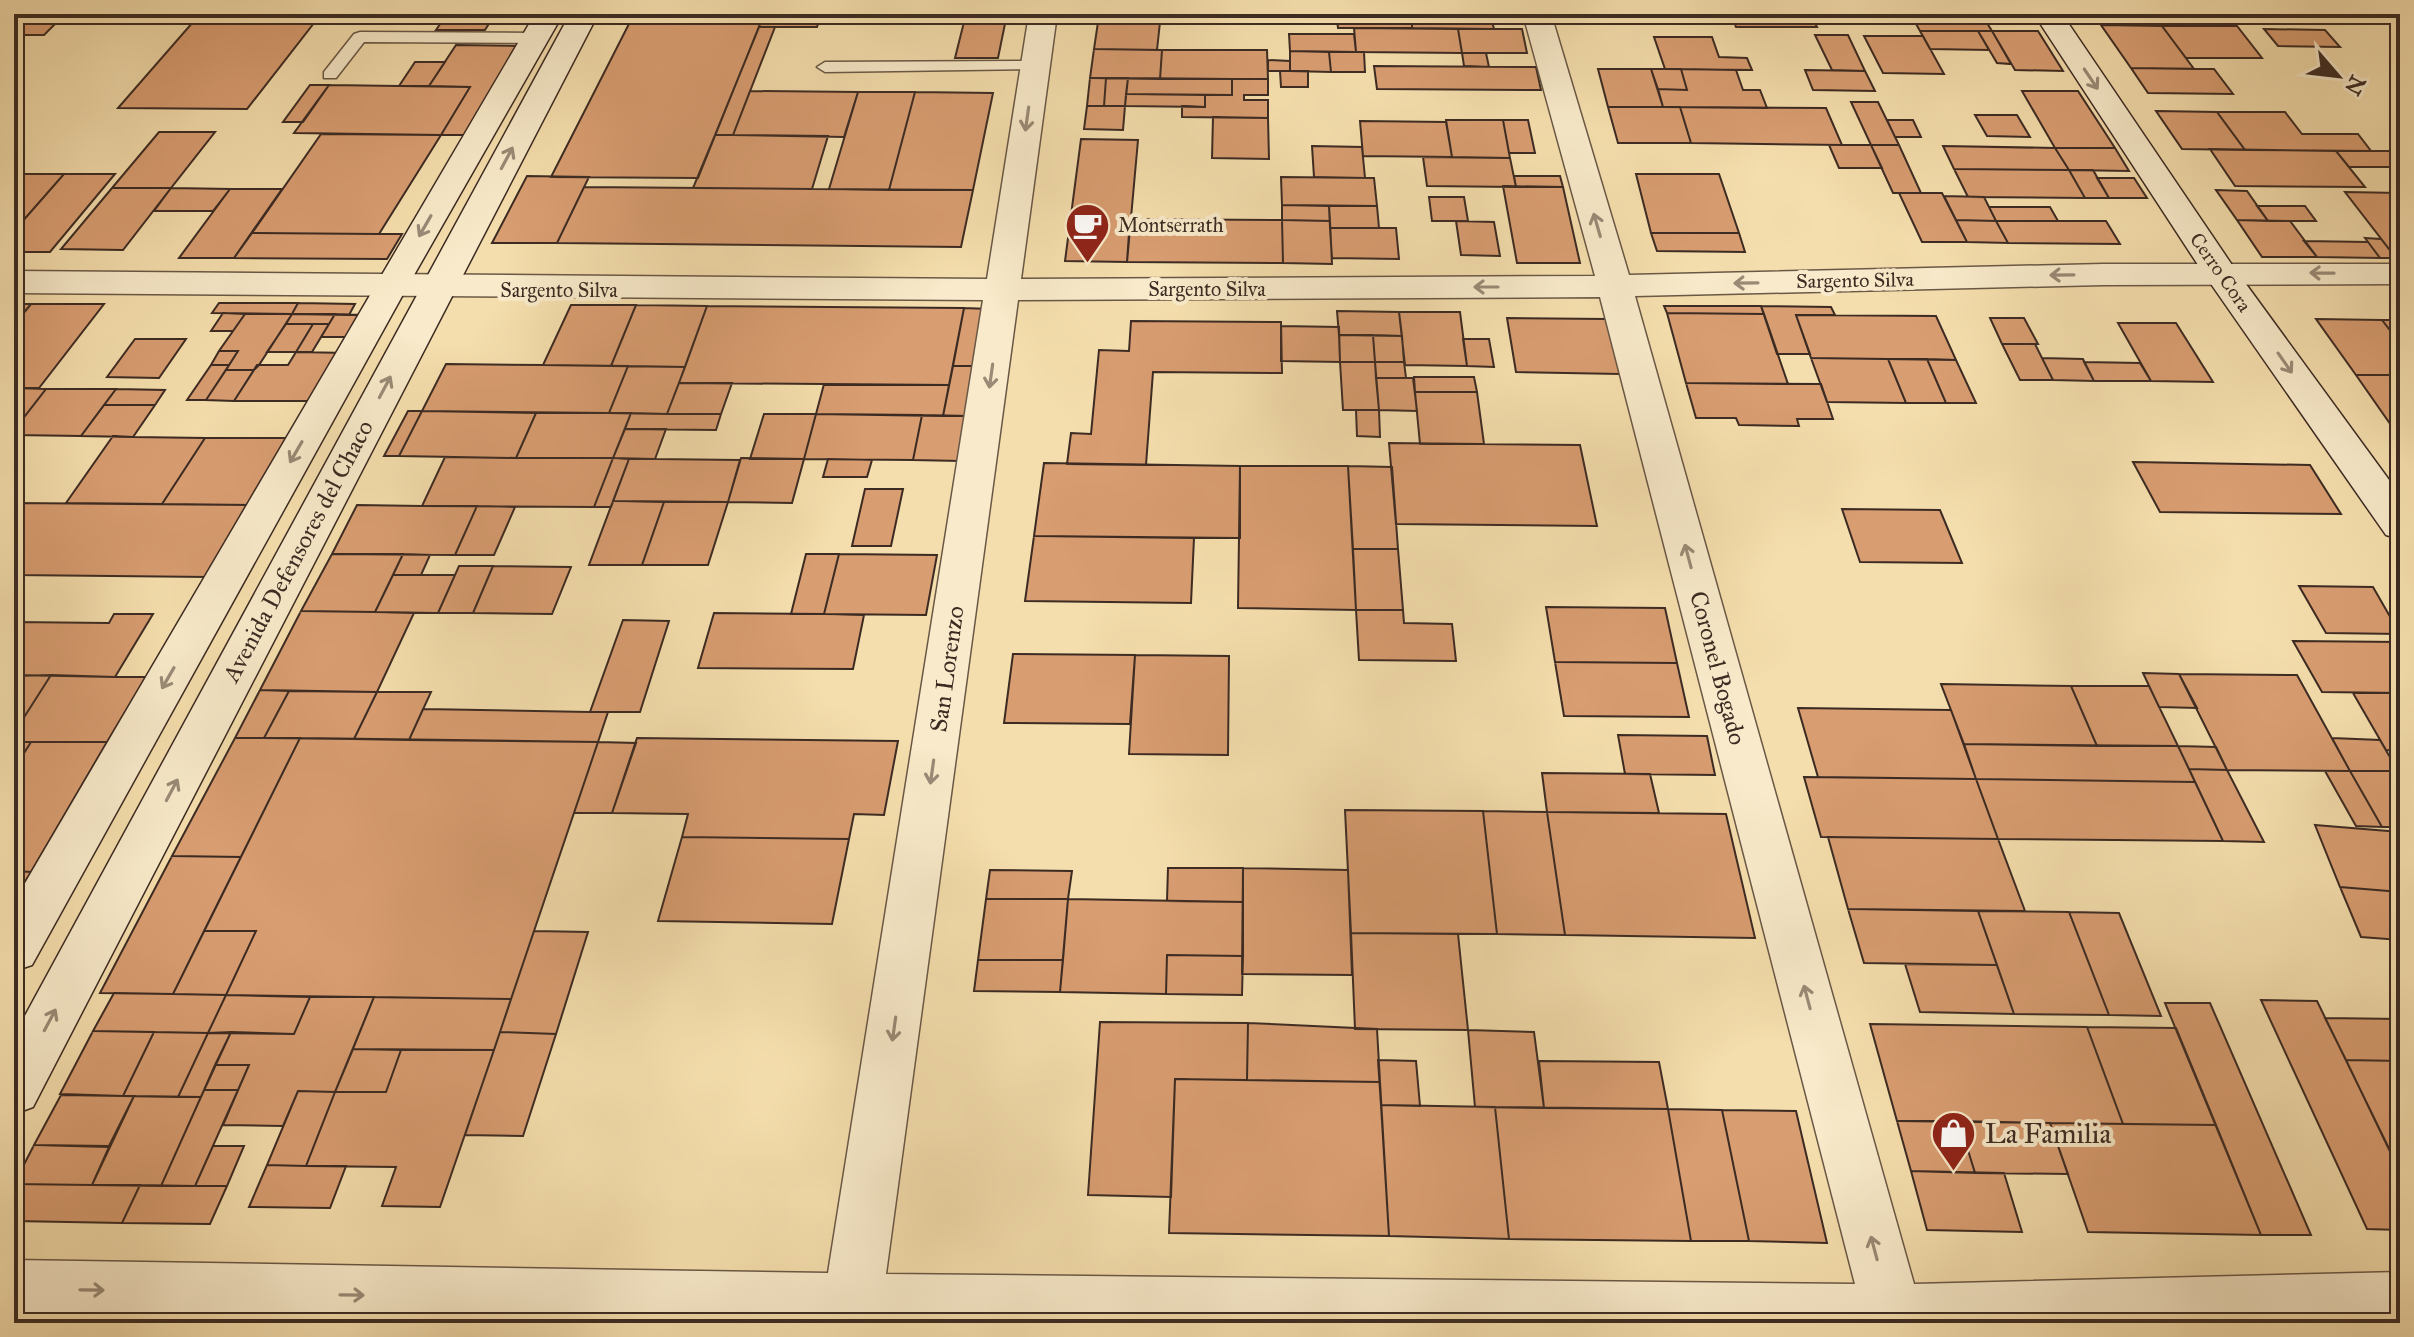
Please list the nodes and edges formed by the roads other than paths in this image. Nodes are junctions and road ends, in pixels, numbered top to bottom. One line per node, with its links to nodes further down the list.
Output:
1 (584, 14): 14 (street, Avenida Defensores del Chaco, one-way to 1)
2 (1043, 14): 6 (street, San Lorenzo)
3 (1537, 14): 12 (street, Coronel Bogado, one-way to 3)
4 (2048, 14): 9 (street, Cerro Cora, one-way to 9)
5 (542, 26): 8 (lane); 13 (street, Avenida Defensores del Chaco, one-way to 13)
6 (1034, 66): 7 (lane); 15 (street, San Lorenzo, one-way to 15)
7 (825, 67)
8 (330, 75)
9 (2219, 271): 10 (street, Sargento Silva, one-way to 9); 12 (street, Sargento Silva, one-way to 12); 16 (street, Cerro Cora, one-way to 16)
10 (2400, 274)
11 (14, 282): 13 (street, Sargento Silva)
12 (1615, 286): 15 (street, Sargento Silva, one-way to 15); 22 (street, Coronel Bogado, one-way to 12)
13 (388, 289): 14 (street, Sargento Silva); 17 (street, Avenida Defensores del Chaco, one-way to 17)
14 (437, 290): 15 (street, Sargento Silva); 18 (street, Avenida Defensores del Chaco, one-way to 14)
15 (1004, 290): 21 (street, San Lorenzo, one-way to 21)
16 (2400, 525)
17 (14, 949)
18 (14, 1089)
19 (14, 1289): 21 (street, one-way to 21)
20 (2400, 1301): 22 (street)
21 (851, 1313): 22 (street)
22 (1894, 1318)

